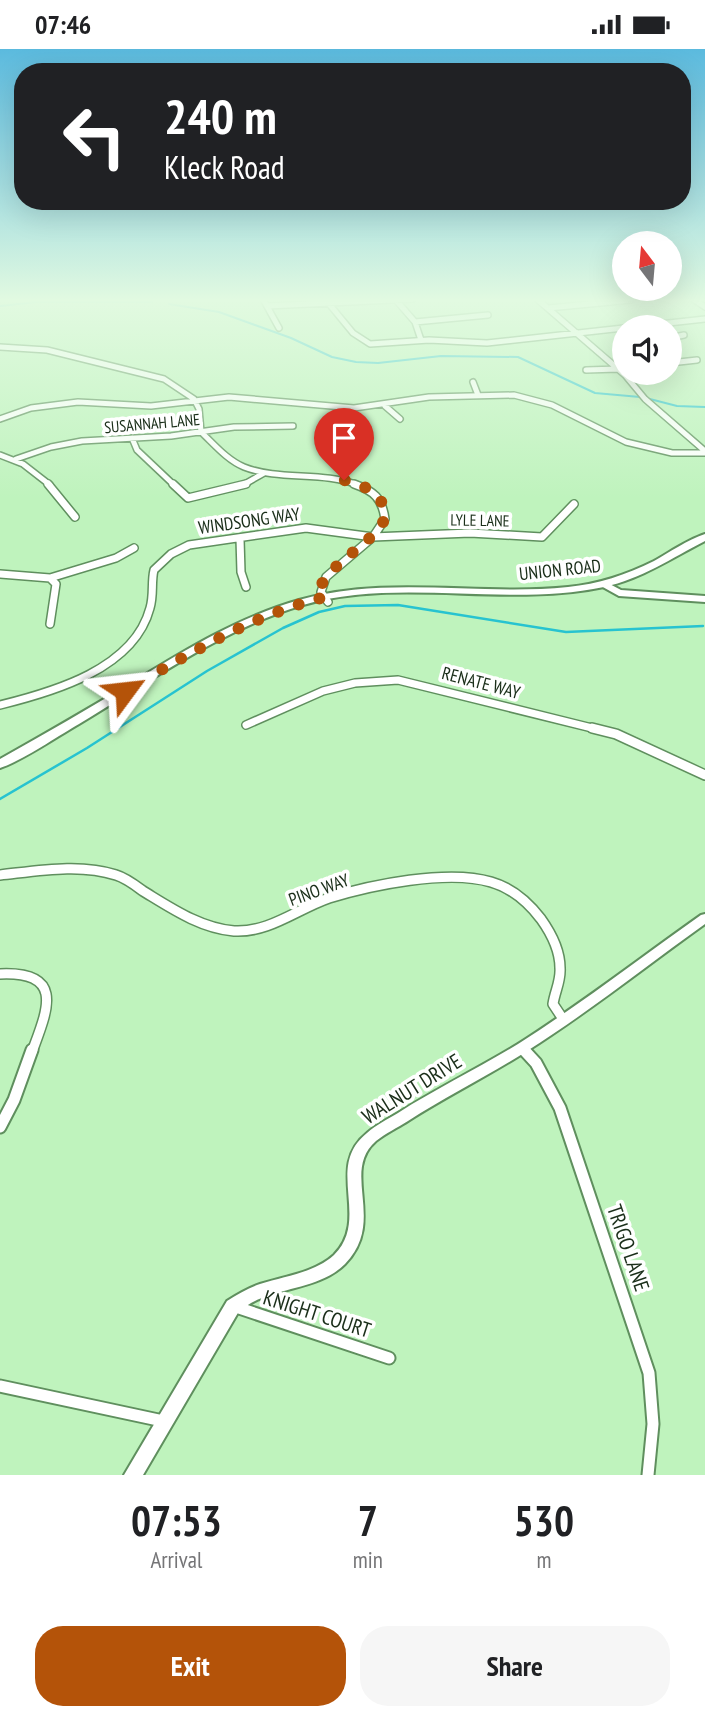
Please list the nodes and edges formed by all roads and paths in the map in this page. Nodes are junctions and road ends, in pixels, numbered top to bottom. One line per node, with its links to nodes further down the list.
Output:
1 (110, 366): 7 (street)
2 (612, 369): 3 (street)
3 (586, 370)
4 (473, 383): 6 (street)
5 (634, 385): 14 (street)
6 (478, 395): 8 (street); 14 (street)
7 (194, 400): 8 (street); 9 (street); 12 (street)
8 (385, 406): 10 (street)
9 (0, 419)
10 (400, 419)
11 (293, 426): 12 (street, SUSANNAH LANE)
12 (201, 432): 13 (street, SUSANNAH LANE); 17 (street)
13 (132, 438): 16 (street, SUSANNAH LANE); 17 (street)
14 (705, 452)
15 (0, 455): 16 (street)
16 (16, 459): 19 (street)
17 (264, 473): 20 (street)
18 (573, 504): 20 (street, LYLE LANE)
19 (75, 517)
20 (373, 537): 22 (street, WINDSONG WAY); 28 (street)
21 (705, 537): 26 (main road, UNION ROAD)
22 (240, 538): 27 (street); 31 (street, WINDSONG WAY)
23 (134, 548): 25 (street)
24 (0, 574): 25 (street)
25 (50, 578): 30 (street)
26 (604, 584): 28 (main road, UNION ROAD); 29 (street)
27 (246, 587)
28 (327, 599): 33 (main road, UNION ROAD); 34 (main road, UNION ROAD)
29 (705, 599)
30 (50, 624)
31 (0, 705)
32 (246, 725): 35 (street, RENATE WAY)
33 (0, 764)
34 (0, 772)
35 (705, 775)
36 (0, 875): 39 (street, PINO WAY)
37 (705, 918): 39 (street, WALNUT DRIVE)
38 (0, 974): 41 (street)
39 (563, 1019): 40 (street, WALNUT DRIVE)
40 (522, 1048): 42 (street, WALNUT DRIVE); 47 (street, TRIGO LANE)
41 (0, 1126)
42 (233, 1306): 43 (street, KNIGHT COURT); 45 (street)
43 (388, 1358)
44 (0, 1386): 45 (street)
45 (163, 1421): 46 (street)
46 (134, 1475)
47 (648, 1475)

